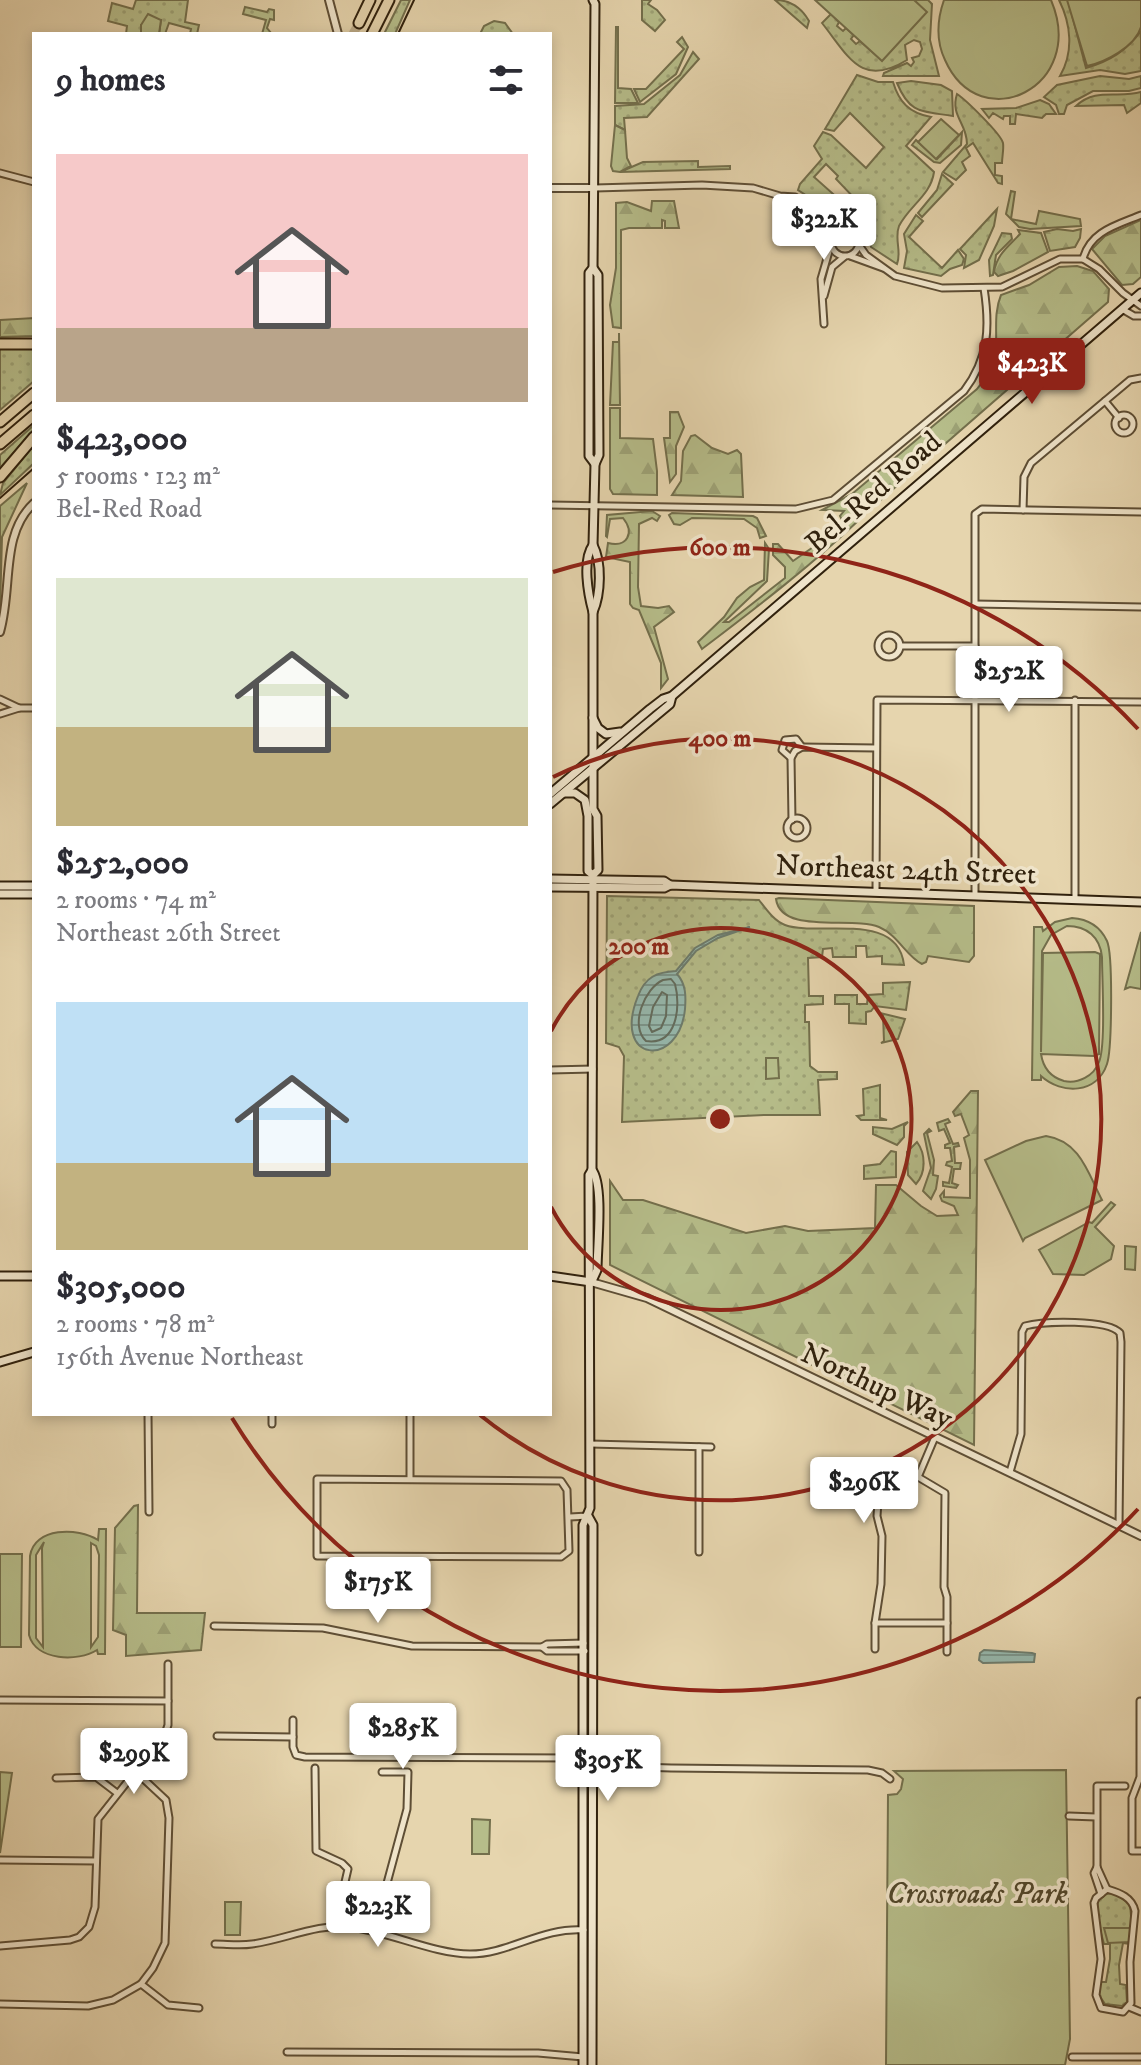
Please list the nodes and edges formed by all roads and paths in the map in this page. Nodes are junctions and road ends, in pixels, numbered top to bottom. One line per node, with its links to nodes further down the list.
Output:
1 (329, 0): 6 (street)
2 (370, 0): 5 (highway)
3 (388, 0): 7 (highway)
4 (595, 1): 11 (main road)
5 (359, 23)
6 (337, 32)
7 (373, 32)
8 (0, 173): 9 (street)
9 (32, 181)
10 (552, 188): 11 (street)
11 (595, 188): 12 (street); 41 (main road)
12 (780, 196): 14 (street); 15 (street)
13 (1141, 215): 18 (street)
14 (841, 228): 15 (street); 16 (street)
15 (831, 240): 17 (street); 22 (street)
16 (859, 245): 17 (street); 19 (street)
17 (848, 256): 19 (street); 22 (street)
18 (1083, 259): 20 (street); 23 (street)
19 (884, 268): 20 (street)
20 (984, 288): 41 (street)
21 (1141, 293): 23 (main road, Bel-Red Road)
22 (824, 296): 27 (street)
23 (1134, 298): 24 (street); 25 (main road, Bel-Red Road)
24 (1141, 306)
25 (1122, 309): 26 (street); 49 (main road, Bel-Red Road)
26 (1141, 316)
27 (824, 324)
28 (0, 344): 29 (highway)
29 (32, 344)
30 (1141, 378): 32 (street)
31 (32, 395): 35 (highway)
32 (1105, 401): 34 (street); 42 (street)
33 (32, 417): 37 (highway)
34 (1119, 418)
35 (0, 422)
36 (32, 439): 38 (highway)
37 (0, 444)
38 (0, 477)
39 (32, 505): 46 (street)
40 (552, 505): 41 (street)
41 (593, 505): 57 (main road)
42 (1023, 510): 43 (street); 44 (street)
43 (1141, 512)
44 (975, 604): 45 (street); 48 (street)
45 (1141, 607)
46 (0, 632)
47 (900, 646): 47 (street); 48 (street)
48 (975, 646): 52 (street)
49 (672, 696): 58 (main road, Bel-Red Road); 63 (main road, Bel-Red Road)
50 (0, 699): 54 (street)
51 (1075, 700): 52 (street); 53 (street); 77 (street)
52 (976, 701): 60 (street); 76 (street)
53 (1141, 702)
54 (19, 708): 55 (street); 56 (street)
55 (32, 708)
56 (0, 714)
57 (593, 716): 58 (main road); 61 (main road)
58 (626, 729): 61 (main road, Bel-Red Road)
59 (802, 747): 60 (street); 62 (street); 62 (street)
60 (876, 748): 74 (street)
61 (593, 758): 63 (main road); 64 (main road, Bel-Red Road)
62 (791, 758): 68 (street)
63 (593, 768): 65 (main road, Bel-Red Road); 67 (main road)
64 (552, 792)
65 (564, 793): 66 (main road, Bel-Red Road); 67 (main road)
66 (552, 802)
67 (590, 812): 70 (main road)
68 (792, 820)
69 (552, 879): 70 (main road, Northeast 24th Street)
70 (593, 880): 72 (main road, Northeast 24th Street); 74 (main road, Northeast 24th Street); 79 (main road)
71 (32, 886): 73 (main road)
72 (552, 887)
73 (2, 890): 75 (main road)
74 (876, 892): 76 (main road, Northeast 24th Street)
75 (32, 894)
76 (975, 896): 77 (main road, Northeast 24th Street)
77 (1075, 899): 78 (main road, Northeast 24th Street)
78 (1141, 902)
79 (594, 1069): 80 (street); 84 (main road)
80 (552, 1070)
81 (0, 1276): 82 (main road)
82 (32, 1276)
83 (552, 1276): 84 (main road)
84 (591, 1282): 91 (street, Northup Way); 92 (main road)
85 (32, 1353): 86 (main road)
86 (0, 1362)
87 (148, 1416): 98 (street)
88 (272, 1416): 90 (street)
89 (410, 1416): 97 (street)
90 (272, 1424)
91 (935, 1437): 95 (street, Northup Way); 96 (street)
92 (590, 1444): 93 (street); 99 (main road)
93 (699, 1447): 94 (street); 103 (street)
94 (711, 1447)
95 (1010, 1472): 101 (street, Northup Way); 101 (street)
96 (918, 1477): 104 (street); 105 (street)
97 (410, 1479): 100 (street); 100 (street)
98 (149, 1512)
99 (588, 1516): 100 (street); 107 (main road); 117 (main road)
100 (570, 1517)
101 (1119, 1526): 102 (street, Northup Way)
102 (1141, 1536)
103 (699, 1552)
104 (875, 1623): 105 (street); 108 (street)
105 (947, 1623): 109 (street)
106 (214, 1626): 107 (street)
107 (585, 1647): 117 (main road)
108 (875, 1649)
109 (947, 1652)
110 (168, 1664): 112 (street)
111 (0, 1700): 112 (street)
112 (168, 1701): 119 (street)
113 (1140, 1701): 124 (street)
114 (293, 1720): 116 (street)
115 (217, 1736): 116 (street)
116 (293, 1737): 117 (street)
117 (589, 1761): 122 (street); 135 (main road); 150 (main road)
118 (315, 1768): 134 (street)
119 (136, 1772): 125 (street); 139 (street)
120 (382, 1772): 136 (street)
121 (56, 1778): 125 (street)
122 (890, 1779)
123 (1125, 1786): 127 (street)
124 (1139, 1786): 128 (street)
125 (117, 1793): 130 (street)
126 (1069, 1816): 127 (street)
127 (1096, 1817): 131 (street)
128 (1141, 1851)
129 (0, 1860): 130 (street)
130 (96, 1861): 138 (street)
131 (1097, 1867): 132 (street); 133 (street)
132 (1107, 1889): 133 (street); 141 (street)
133 (1101, 1894): 141 (street)
134 (337, 1927): 136 (street); 137 (street)
135 (584, 1930): 136 (street); 148 (main road)
136 (377, 1933)
137 (215, 1944)
138 (0, 1946)
139 (141, 1984): 140 (street); 142 (street)
140 (0, 2004)
141 (1129, 2007): 143 (street)
142 (199, 2008)
143 (1141, 2012)
144 (287, 2052): 145 (street)
145 (572, 2056): 148 (street); 149 (street)
146 (1072, 2057): 147 (street)
147 (1141, 2057)
148 (583, 2061)
149 (572, 2065)
150 (592, 2065)

